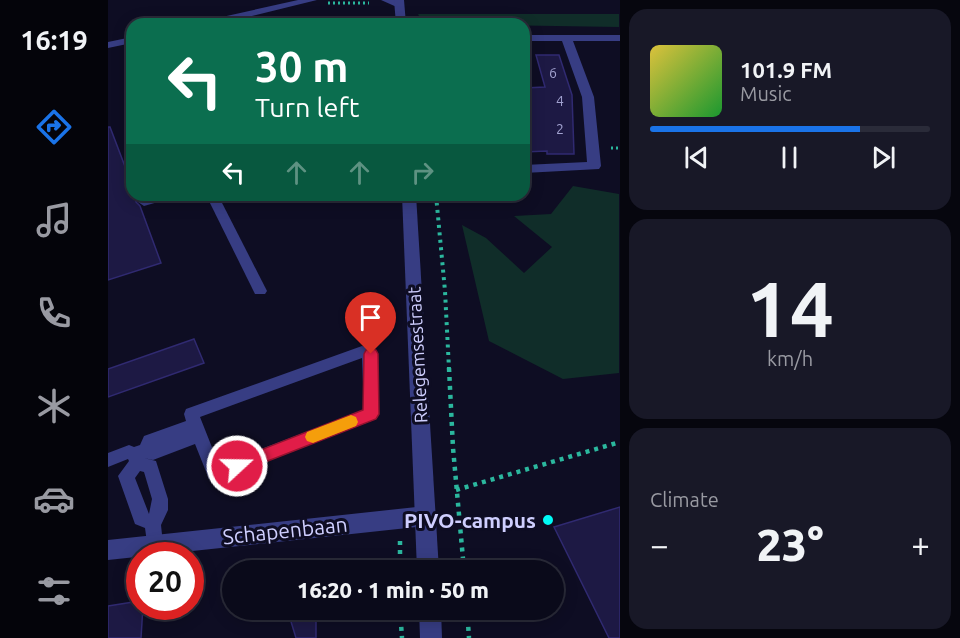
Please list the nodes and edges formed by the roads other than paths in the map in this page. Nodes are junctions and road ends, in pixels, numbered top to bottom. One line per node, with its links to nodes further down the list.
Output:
1 (312, 0): 4 (street)
2 (399, 2): 3 (street); 5 (street)
3 (381, 3)
4 (231, 18)
5 (400, 18)
6 (530, 38): 7 (street)
7 (566, 38): 8 (street); 11 (street)
8 (620, 38)
9 (126, 41): 10 (street)
10 (108, 45)
11 (530, 170)
12 (147, 201): 15 (lane)
13 (215, 201): 16 (lane)
14 (409, 201): 20 (street, Relegemsestraat)
15 (144, 202)
16 (260, 291)
17 (198, 430): 17 (lane); 18 (lane)
18 (139, 456): 19 (lane); 21 (lane); 21 (lane)
19 (108, 460)
20 (426, 516): 21 (street, Schapenbaan); 23 (street, Relegemsestraat)
21 (153, 534): 22 (street, Schapenbaan)
22 (108, 550)
23 (428, 560)
24 (430, 620): 25 (street)
25 (431, 638)

